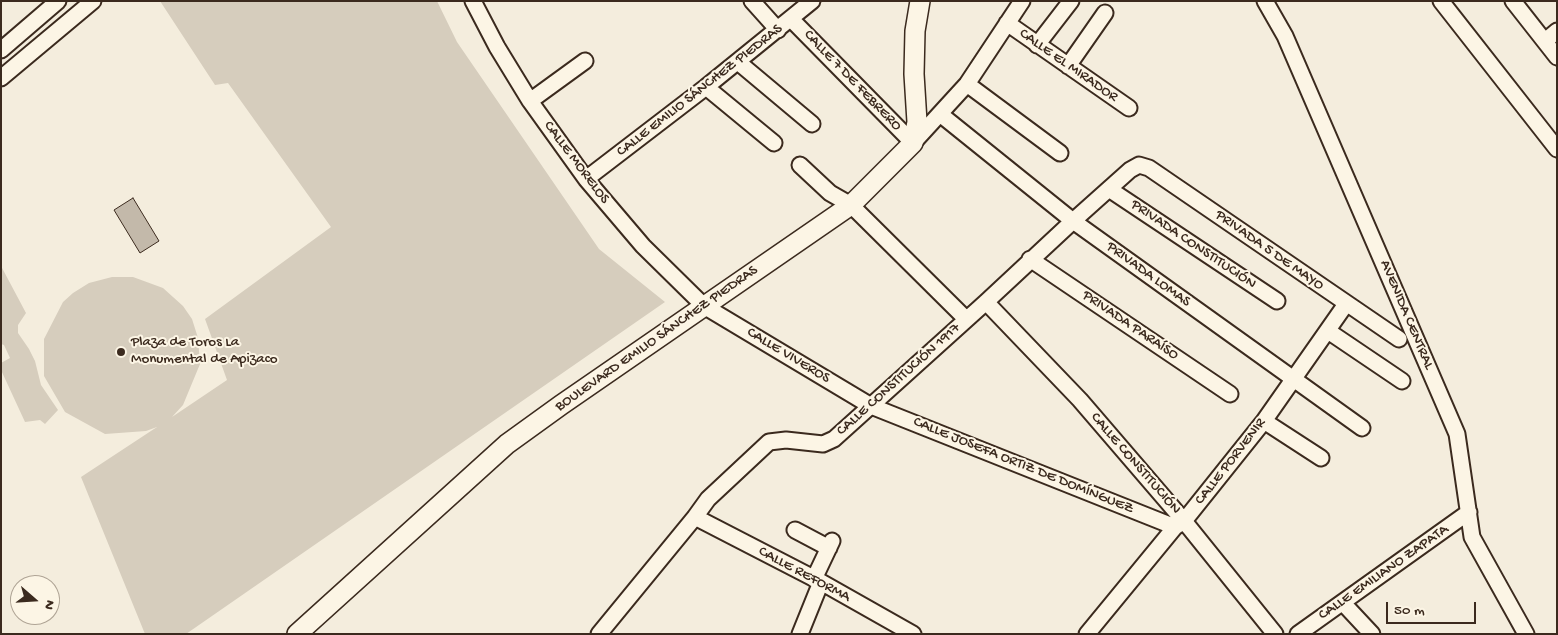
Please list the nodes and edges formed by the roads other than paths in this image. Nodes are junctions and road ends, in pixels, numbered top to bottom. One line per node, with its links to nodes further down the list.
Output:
1 (93, 1): 14 (street)
2 (473, 1): 28 (street, CALLE MORELOS)
3 (752, 1): 16 (street)
4 (920, 1): 32 (main road)
5 (1022, 1): 15 (street)
6 (1070, 1): 19 (street)
7 (1265, 1): 57 (street, AVENIDA CENTRAL)
8 (1441, 1): 34 (street)
9 (54, 2): 14 (street); 20 (street)
10 (805, 3): 13 (street, CALLE EMILIO SÁNCHEZ PIEDRAS)
11 (1522, 4): 18 (street)
12 (1105, 13): 24 (street)
13 (791, 19): 16 (street, CALLE EMILIO SÁNCHEZ PIEDRAS); 32 (street, CALLE 7 DE FEBRERO)
14 (69, 20): 25 (street)
15 (1007, 23): 19 (street, CALLE EL MIRADOR); 26 (street)
16 (778, 30): 23 (street, CALLE EMILIO SÁNCHEZ PIEDRAS)
17 (1557, 31): 18 (street)
18 (1545, 41): 21 (street)
19 (1037, 45): 24 (street, CALLE EL MIRADOR)
20 (1, 50)
21 (1557, 56)
22 (584, 61): 28 (street)
23 (738, 62): 27 (street, CALLE EMILIO SÁNCHEZ PIEDRAS); 31 (street)
24 (1068, 66): 29 (street, CALLE EL MIRADOR)
25 (1, 78)
26 (967, 84): 30 (street); 35 (street)
27 (706, 88): 33 (street); 38 (street, CALLE EMILIO SÁNCHEZ PIEDRAS)
28 (530, 101): 38 (street, CALLE MORELOS)
29 (1129, 108)
30 (940, 114): 32 (street); 41 (street, PRIVADA LOMAS)
31 (812, 124)
32 (913, 143): 40 (main road, BOULEVARD EMILIO SÁNCHEZ PIEDRAS)
33 (774, 144)
34 (1557, 149)
35 (1060, 153)
36 (800, 165): 40 (street)
37 (1139, 166): 39 (street, CALLE CONSTITUCIÓN 1917); 45 (street, PRIVADA 5 DE MAYO)
38 (586, 179): 46 (street, CALLE MORELOS)
39 (1109, 189): 41 (street, CALLE CONSTITUCIÓN 1917); 43 (street, PRIVADA CONSTITUCIÓN)
40 (851, 205): 46 (main road, BOULEVARD EMILIO SÁNCHEZ PIEDRAS); 47 (street)
41 (1072, 221): 42 (street, CALLE CONSTITUCIÓN 1917); 50 (street, PRIVADA LOMAS)
42 (1030, 259): 44 (street, CALLE CONSTITUCIÓN 1917); 52 (street, PRIVADA PARAÍSO)
43 (1277, 301)
44 (986, 302): 47 (street, CALLE CONSTITUCIÓN 1917); 59 (street, CALLE CONSTITUCIÓN)
45 (1346, 304): 48 (street, CALLE PORVENIR); 49 (street, PRIVADA 5 DE MAYO)
46 (704, 306): 53 (street, CALLE VIVEROS); 63 (main road, BOULEVARD EMILIO SÁNCHEZ PIEDRAS)
47 (966, 319): 53 (street, CALLE CONSTITUCIÓN 1917)
48 (1328, 331): 50 (street, CALLE PORVENIR); 51 (street)
49 (1399, 339)
50 (1294, 379): 54 (street, CALLE PORVENIR); 55 (street, PRIVADA LOMAS)
51 (1402, 381)
52 (1230, 394)
53 (871, 406): 58 (street, CALLE CONSTITUCIÓN 1917); 59 (street, CALLE JOSEFA ORTIZ DE DOMÍNGUEZ)
54 (1264, 421): 56 (street); 59 (street, CALLE PORVENIR)
55 (1362, 428)
56 (1321, 458)
57 (1470, 512): 62 (street, CALLE EMILIANO ZAPATA); 71 (street, AVENIDA CENTRAL)
58 (695, 518): 61 (street, CALLE REFORMA); 64 (street, CALLE CONSTITUCIÓN 1917)
59 (1180, 524): 67 (street, CALLE PORVENIR); 68 (street, CALLE CONSTITUCIÓN)
60 (795, 530): 61 (street)
61 (817, 580): 65 (street); 66 (street, CALLE REFORMA)
62 (1343, 603): 69 (street, CALLE EMILIANO ZAPATA); 70 (street)
63 (297, 634)
64 (599, 634)
65 (800, 634)
66 (913, 634)
67 (1087, 634)
68 (1275, 634)
69 (1298, 634)
70 (1372, 634)
71 (1526, 634)

